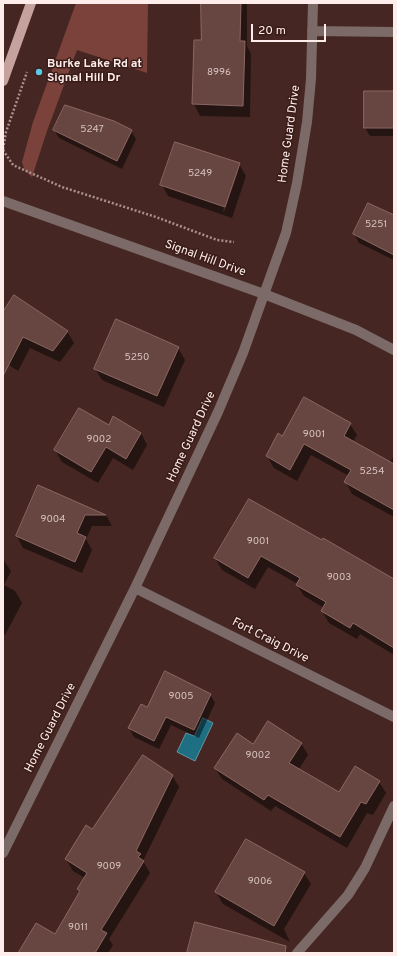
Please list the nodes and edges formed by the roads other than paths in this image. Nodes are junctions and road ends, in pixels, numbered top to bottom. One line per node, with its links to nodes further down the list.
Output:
1 (31, 3): 5 (main road)
2 (313, 3): 3 (street, Home Guard Drive)
3 (312, 31): 4 (street); 7 (street, Home Guard Drive)
4 (394, 32)
5 (3, 81)
6 (3, 201): 7 (street, Signal Hill Drive)
7 (264, 294): 8 (street, Signal Hill Drive); 9 (street, Home Guard Drive)
8 (394, 350)
9 (135, 588): 10 (street, Fort Craig Drive); 12 (street, Home Guard Drive)
10 (394, 717)
11 (394, 806): 13 (street)
12 (3, 853)
13 (297, 953)

